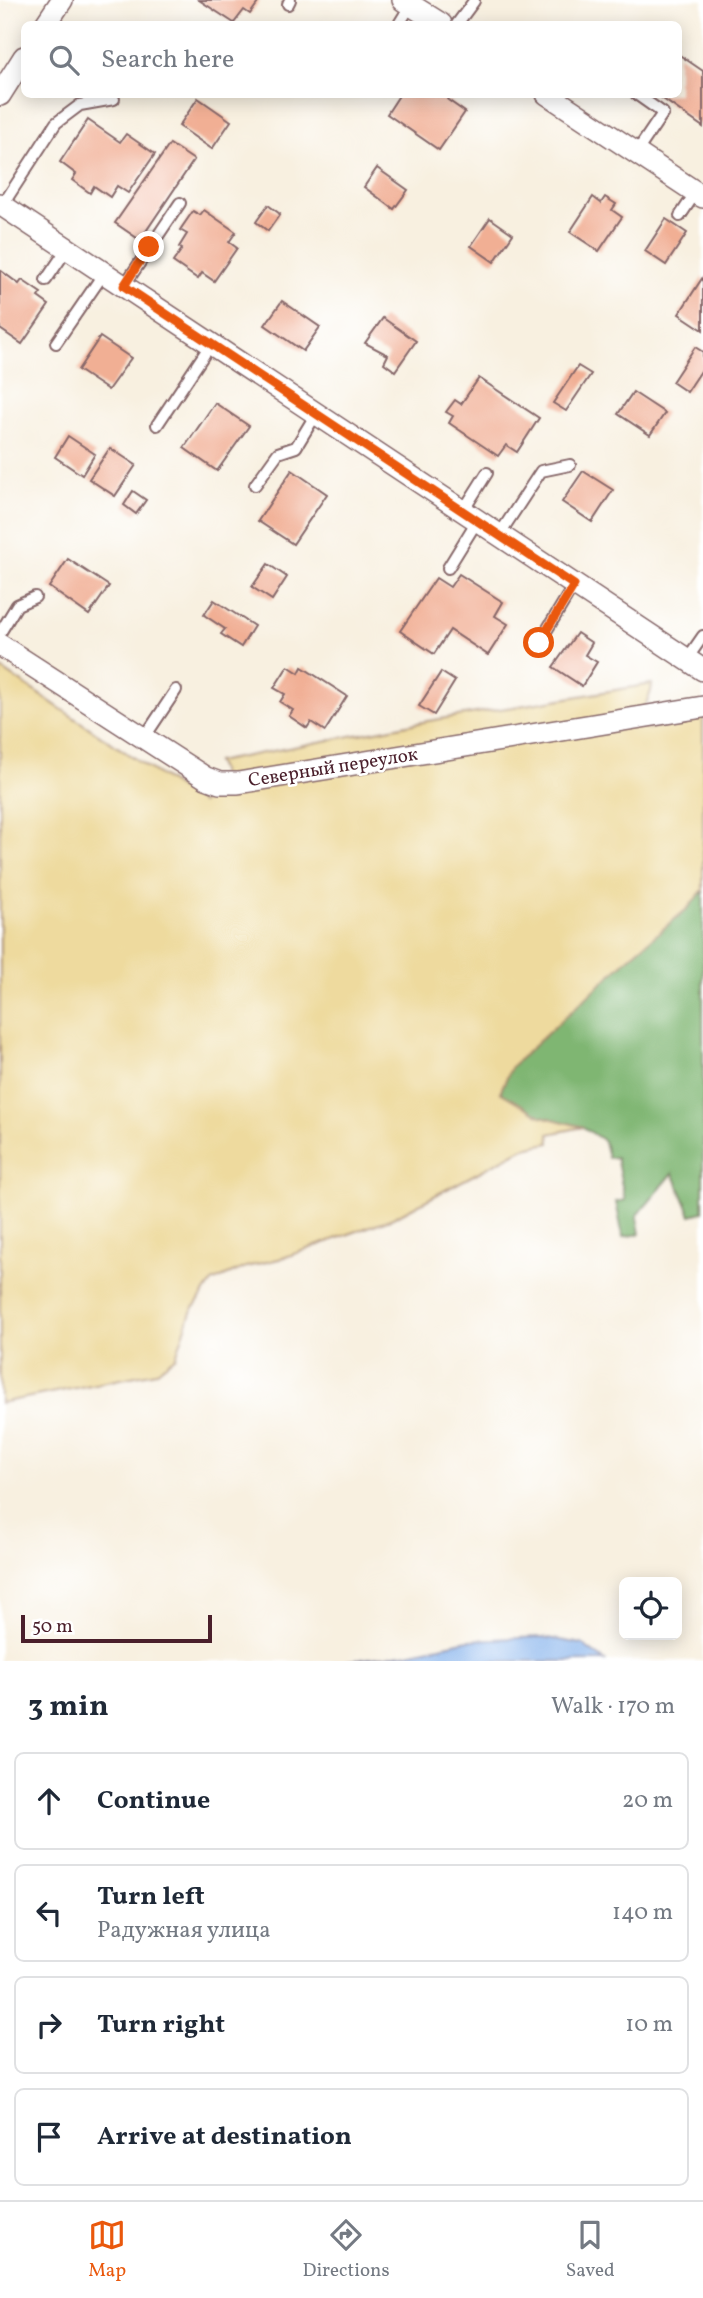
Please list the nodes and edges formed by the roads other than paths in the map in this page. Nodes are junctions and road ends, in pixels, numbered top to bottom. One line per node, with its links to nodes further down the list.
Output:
1 (62, 0): 4 (street)
2 (474, 1): 7 (lane)
3 (410, 2): 5 (lane); 6 (street)
4 (48, 21)
5 (400, 21)
6 (437, 21)
7 (459, 21)
8 (21, 60): 9 (street)
9 (6, 73): 10 (street)
10 (0, 95)
11 (554, 98): 14 (street)
12 (642, 98): 14 (lane)
13 (114, 99): 17 (lane)
14 (636, 153): 15 (street)
15 (699, 195): 18 (lane)
16 (180, 203): 22 (lane)
17 (1, 205): 19 (street)
18 (680, 216)
19 (67, 249): 20 (street); 21 (lane)
20 (104, 273): 22 (street); 23 (lane)
21 (47, 280)
22 (124, 286): 24 (street)
23 (55, 343)
24 (211, 344): 25 (street); 26 (lane)
25 (316, 414): 29 (lane); 30 (street)
26 (157, 425)
27 (570, 465): 31 (lane)
28 (487, 473): 30 (lane)
29 (255, 485)
30 (470, 516): 31 (street); 32 (lane)
31 (499, 535): 33 (street)
32 (448, 568)
33 (574, 585): 37 (lane); 39 (street)
34 (35, 597): 35 (lane)
35 (0, 633)
36 (703, 636): 39 (lane)
37 (539, 643)
38 (0, 645): 42 (street, Северный переулок)
39 (695, 665)
40 (176, 690): 42 (lane)
41 (703, 707): 42 (street, Северный переулок)
42 (144, 738)

